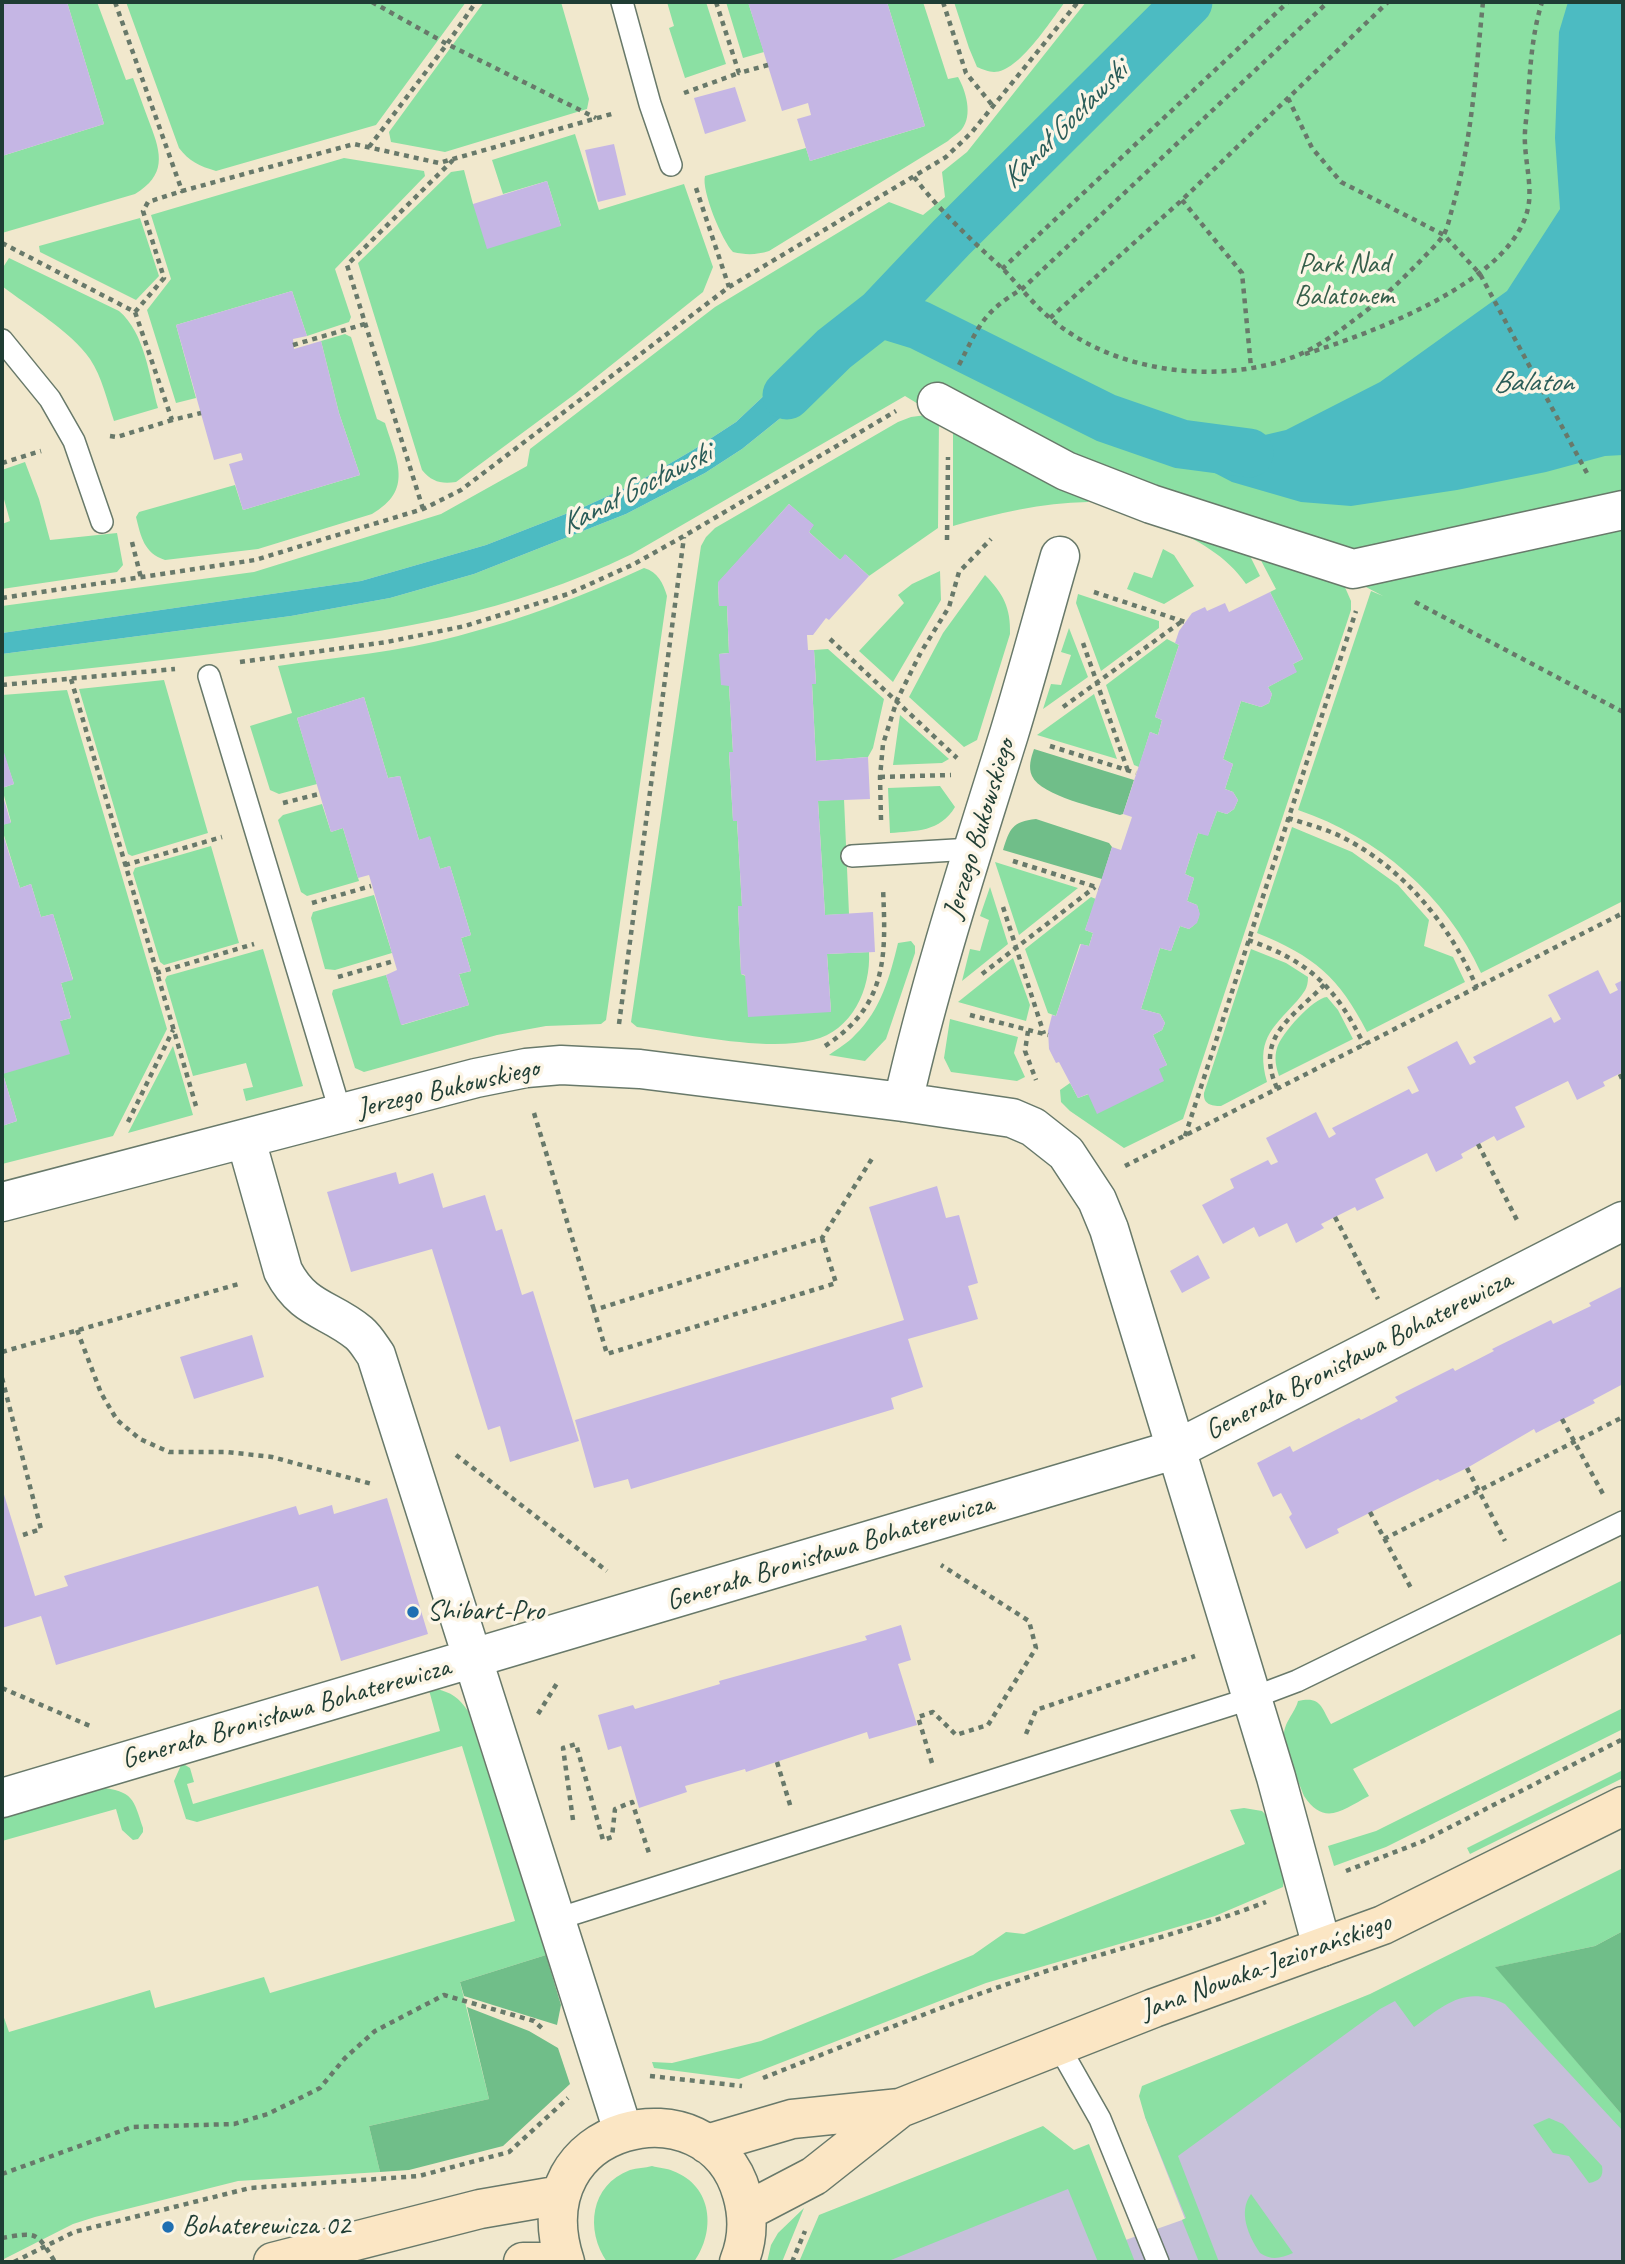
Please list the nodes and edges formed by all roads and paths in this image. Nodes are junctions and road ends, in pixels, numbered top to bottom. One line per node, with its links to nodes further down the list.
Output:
1 (115, 2): 25 (path)
2 (372, 2): 13 (path)
3 (476, 2): 13 (path)
4 (622, 2): 18 (lane)
5 (716, 2): 15 (path)
6 (943, 2): 19 (path)
7 (1078, 2): 19 (path)
8 (1288, 2): 29 (path)
9 (1328, 2): 32 (path)
10 (1388, 2): 17 (path)
11 (1483, 2): 27 (path)
12 (1542, 2): 30 (path)
13 (447, 44): 20 (path); 21 (path)
14 (768, 65): 15 (path)
15 (739, 73): 16 (path)
16 (685, 92)
17 (1288, 98): 26 (path); 27 (path)
18 (650, 104): 20 (path); 23 (lane)
19 (993, 106): 24 (path)
20 (597, 118): 22 (path)
21 (369, 147): 22 (path); 25 (path)
22 (454, 160): 35 (path)
23 (671, 165): 31 (path)
24 (914, 177): 29 (path); 31 (path)
25 (182, 191): 33 (path)
26 (1182, 200): 34 (path); 39 (path)
27 (1444, 235): 30 (path); 38 (path)
28 (2, 243): 33 (path)
29 (1002, 269): 32 (path)
30 (1480, 274): 38 (path); 44 (path)
31 (729, 287): 45 (path)
32 (1022, 289): 34 (path); 40 (path)
33 (135, 312): 42 (path)
34 (1050, 318): 39 (path)
35 (365, 324): 37 (path); 45 (path)
36 (2, 340): 47 (lane)
37 (293, 345)
38 (1297, 356): 39 (path)
39 (1251, 368)
40 (946, 395): 48 (path); 49 (path); 51 (street)
41 (201, 413): 42 (path)
42 (172, 420): 43 (path)
43 (117, 437)
44 (1593, 484)
45 (423, 509): 53 (path)
46 (1623, 510): 51 (street)
47 (102, 522)
48 (684, 536): 56 (path); 92 (path)
49 (947, 540)
50 (991, 540): 62 (path)
51 (1353, 569): 72 (path)
52 (1058, 571): 60 (path); 60 (path); 64 (street, Jerzego Bukowskiego)
53 (2, 598)
54 (1414, 602): 63 (path)
55 (830, 639): 62 (path)
56 (228, 664)
57 (179, 668): 59 (path)
58 (209, 676): 102 (lane)
59 (71, 679): 61 (path); 77 (path)
60 (1097, 682): 64 (path); 66 (path)
61 (2, 685)
62 (897, 700): 65 (path); 69 (path)
63 (1623, 712)
64 (1015, 736): 66 (path); 74 (street, Jerzego Bukowskiego)
65 (961, 761)
66 (1128, 771): 67 (path)
67 (1136, 773)
68 (959, 775): 69 (path)
69 (880, 776): 75 (path)
70 (319, 794): 71 (path)
71 (272, 806)
72 (1288, 818): 81 (path); 88 (path)
73 (226, 836): 77 (path)
74 (979, 851): 75 (lane); 83 (path); 83 (path); 89 (street, Jerzego Bukowskiego)
75 (882, 854): 76 (lane); 94 (path)
76 (852, 856)
77 (125, 864): 85 (path)
78 (371, 886): 79 (path)
79 (302, 905)
80 (1623, 913): 88 (path)
81 (1248, 940): 87 (path); 104 (path)
82 (259, 942): 85 (path)
83 (1016, 947): 89 (path); 91 (path)
84 (394, 961): 86 (path)
85 (156, 973): 90 (path)
86 (326, 981)
87 (1325, 984): 93 (path); 98 (path)
88 (1477, 988): 93 (path)
89 (929, 1004): 91 (path); 99 (street, Jerzego Bukowskiego)
90 (173, 1029): 100 (path); 103 (path)
91 (1028, 1031): 97 (path)
92 (618, 1032)
93 (1364, 1045): 98 (path)
94 (821, 1049)
95 (1620, 1074): 96 (path)
96 (1623, 1081)
97 (1037, 1082)
98 (1277, 1088): 104 (path)
99 (903, 1102): 102 (street, Jerzego Bukowskiego); 123 (street, Jerzego Bukowskiego)
100 (196, 1107)
101 (534, 1113): 116 (path)
102 (341, 1114): 105 (street, Jerzego Bukowskiego)
103 (124, 1129)
104 (1185, 1136): 108 (path)
105 (246, 1140): 109 (street, Jerzego Bukowskiego); 114 (street)
106 (1478, 1144): 112 (path)
107 (873, 1157): 113 (path)
108 (1118, 1169)
109 (2, 1202)
110 (1335, 1217): 115 (path)
111 (1623, 1221): 123 (street, Generała Bronisława Bohaterewicza)
112 (1520, 1225)
113 (822, 1238): 116 (path); 116 (path)
114 (283, 1271): 117 (path); 137 (street)
115 (1383, 1309)
116 (594, 1310)
117 (77, 1330): 118 (path); 127 (path)
118 (2, 1352)
119 (2, 1378): 132 (path)
120 (1623, 1417): 122 (path)
121 (1562, 1419): 122 (path)
122 (1574, 1442): 126 (path); 128 (path)
123 (1177, 1449): 137 (street, Generała Bronisława Bohaterewicza); 140 (street, Jerzego Bukowskiego)
124 (456, 1455): 134 (path)
125 (1467, 1468): 128 (path)
126 (1595, 1481)
127 (382, 1487)
128 (1479, 1490): 131 (path); 133 (path)
129 (1370, 1513): 133 (path)
130 (1623, 1522): 140 (lane)
131 (1499, 1530)
132 (23, 1535)
133 (1384, 1539): 135 (path)
134 (614, 1576)
135 (1405, 1576)
136 (961, 1579): 144 (path)
137 (471, 1660): 146 (street, Generała Bronisława Bohaterewicza); 152 (street)
138 (559, 1679): 141 (path)
139 (2, 1688): 142 (path)
140 (1252, 1698): 151 (street, Jerzego Bukowskiego); 152 (lane)
141 (537, 1715)
142 (98, 1729)
143 (1623, 1740): 151 (path)
144 (931, 1760)
145 (777, 1762): 148 (path)
146 (2, 1798)
147 (1623, 1806): 153 (street, Jana Nowaka-Jeziorańskiego)
148 (793, 1815)
149 (575, 1830): 150 (path)
150 (649, 1850)
151 (1307, 1886): 153 (street, Jerzego Bukowskiego); 156 (path)
152 (554, 1920): 156 (street)
153 (1322, 1947): 155 (street, Jana Nowaka-Jeziorańskiego)
154 (553, 2038): 160 (path)
155 (1058, 2045): 157 (street, Jana Nowaka-Jeziorańskiego); 172 (lane)
156 (608, 2085): 158 (street); 164 (path)
157 (900, 2108): 159 (street, Jana Nowaka-Jeziorańskiego); 162 (street, Jana Nowaka-Jeziorańskiego)
158 (622, 2132): 159 (street); 161 (street)
159 (707, 2144): 162 (street)
160 (2, 2174)
161 (561, 2195): 167 (street); 170 (street)
162 (747, 2211): 171 (street)
163 (2, 2238): 164 (path)
164 (46, 2247): 165 (path); 166 (path)
165 (14, 2262)
166 (55, 2262)
167 (273, 2262)
168 (523, 2262): 169 (street)
169 (548, 2262)
170 (565, 2262)
171 (739, 2262)
172 (1157, 2262)

